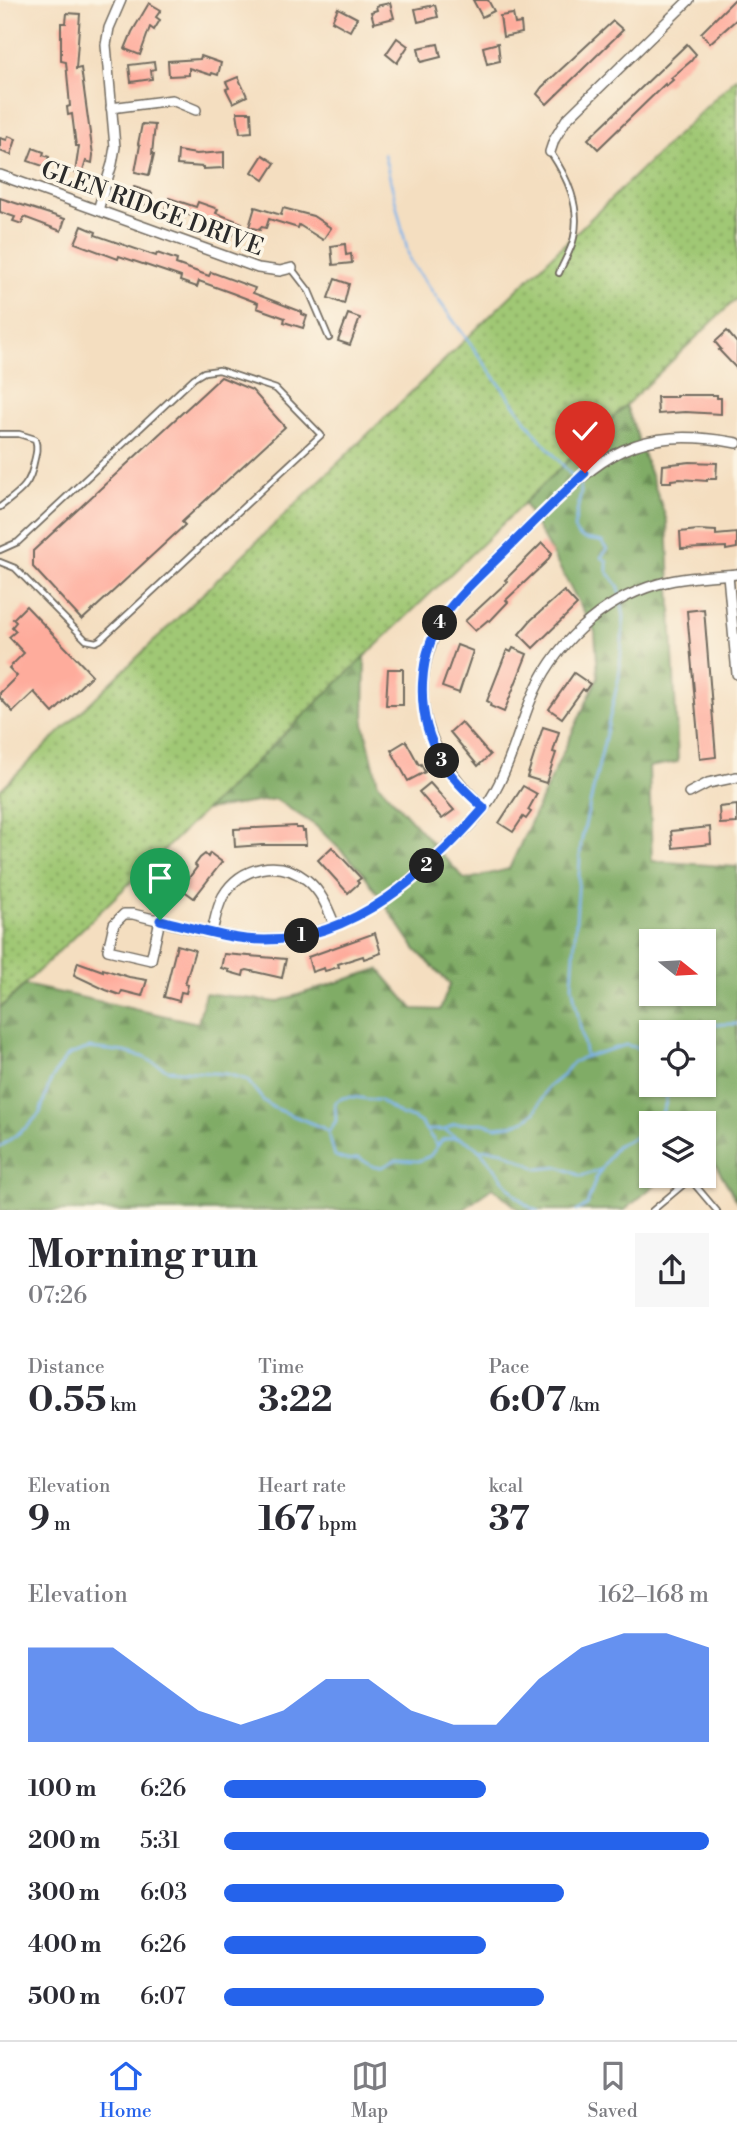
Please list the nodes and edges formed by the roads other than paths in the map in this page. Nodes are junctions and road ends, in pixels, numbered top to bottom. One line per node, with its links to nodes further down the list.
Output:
1 (121, 0): 3 (street)
2 (685, 1): 5 (street)
3 (111, 108): 4 (street); 7 (street)
4 (197, 110)
5 (550, 152): 9 (lane)
6 (0, 174): 7 (street, GLEN RIDGE DRIVE)
7 (98, 210): 8 (street, GLEN RIDGE DRIVE)
8 (292, 268): 10 (lane)
9 (559, 273)
10 (329, 338)
11 (0, 434): 13 (lane)
12 (737, 443): 20 (street)
13 (0, 507)
14 (0, 550): 15 (lane)
15 (0, 562)
16 (732, 574): 17 (street); 20 (street)
17 (737, 674)
18 (737, 777): 19 (street)
19 (689, 793)
20 (484, 808): 22 (street)
21 (160, 920): 21 (street); 23 (street)
22 (335, 926): 23 (street); 23 (street)
23 (212, 932)
24 (652, 1210): 25 (lane)
25 (717, 1210)

